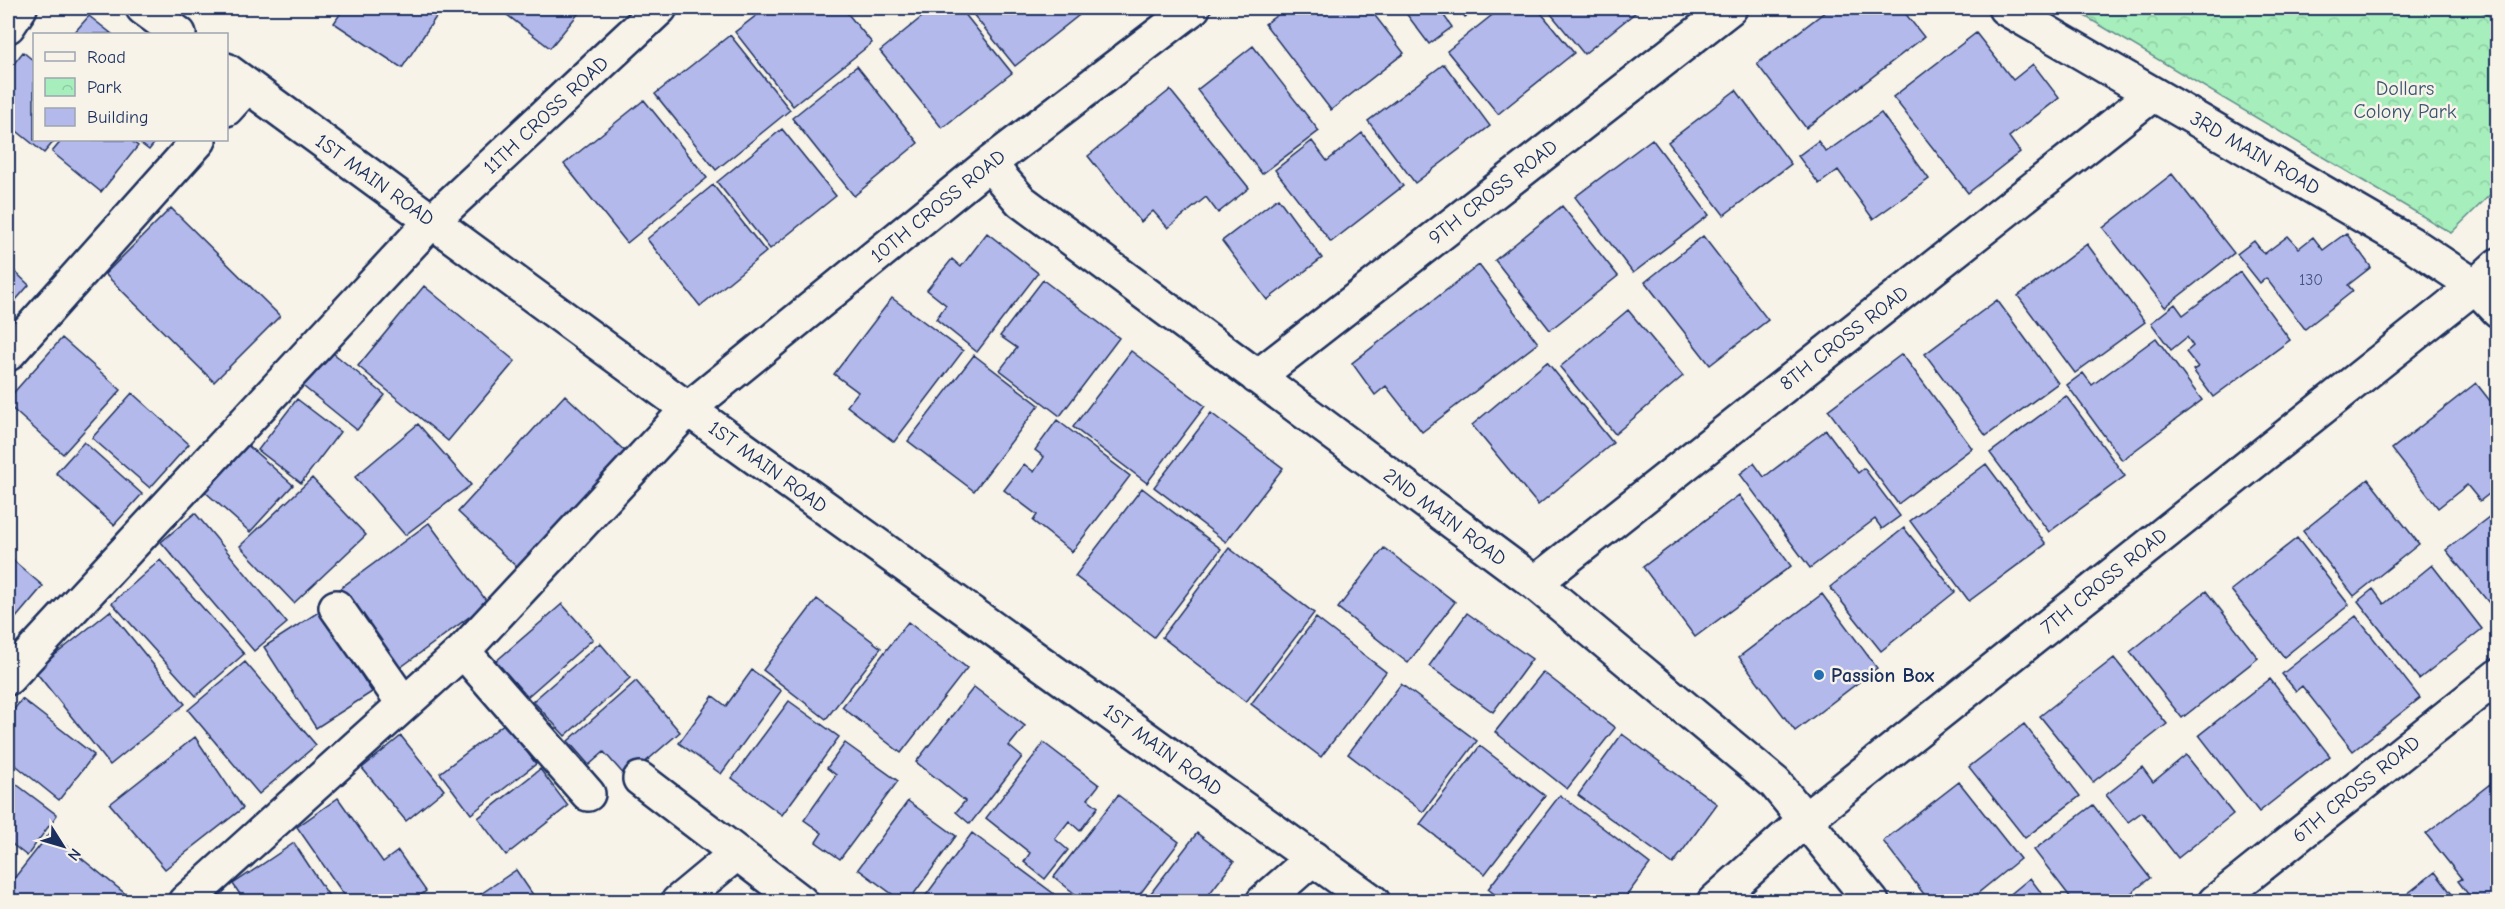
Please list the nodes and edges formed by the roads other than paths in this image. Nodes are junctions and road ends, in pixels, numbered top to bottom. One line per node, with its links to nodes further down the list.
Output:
1 (21, 8): 7 (street)
2 (143, 8): 8 (street)
3 (660, 8): 13 (street, 11TH CROSS ROAD)
4 (1193, 8): 12 (street, 10TH CROSS ROAD)
5 (1730, 8): 17 (street, 9TH CROSS ROAD)
6 (2005, 8): 10 (street, 3RD MAIN ROAD)
7 (8, 26)
8 (178, 33)
9 (234, 88): 13 (street, 1ST MAIN ROAD)
10 (2154, 94): 14 (street, 3RD MAIN ROAD); 19 (street, 8TH CROSS ROAD)
11 (199, 141): 16 (street)
12 (989, 164): 17 (street, 2ND MAIN ROAD); 18 (street, 10TH CROSS ROAD)
13 (431, 222): 18 (street, 1ST MAIN ROAD); 23 (street, 11TH CROSS ROAD)
14 (2486, 276): 15 (street, 3RD MAIN ROAD); 27 (street, 7TH CROSS ROAD)
15 (2498, 310)
16 (8, 354)
17 (1257, 377): 19 (street, 2ND MAIN ROAD)
18 (688, 409): 21 (street, 10TH CROSS ROAD); 29 (street, 1ST MAIN ROAD)
19 (1534, 583): 27 (street, 2ND MAIN ROAD)
20 (336, 607): 24 (street)
21 (463, 651): 24 (street, 10TH CROSS ROAD); 26 (street)
22 (2498, 676): 37 (street, 6TH CROSS ROAD)
23 (8, 678)
24 (404, 704): 30 (street, 10TH CROSS ROAD)
25 (640, 779): 28 (street)
26 (588, 794)
27 (1806, 819): 35 (street, 7TH CROSS ROAD); 36 (street, 2ND MAIN ROAD)
28 (737, 853): 31 (street); 32 (street)
29 (1313, 858): 33 (street); 34 (street, 1ST MAIN ROAD)
30 (185, 902)
31 (678, 902)
32 (801, 902)
33 (1263, 902)
34 (1373, 902)
35 (1714, 902)
36 (1872, 902)
37 (2215, 902)

